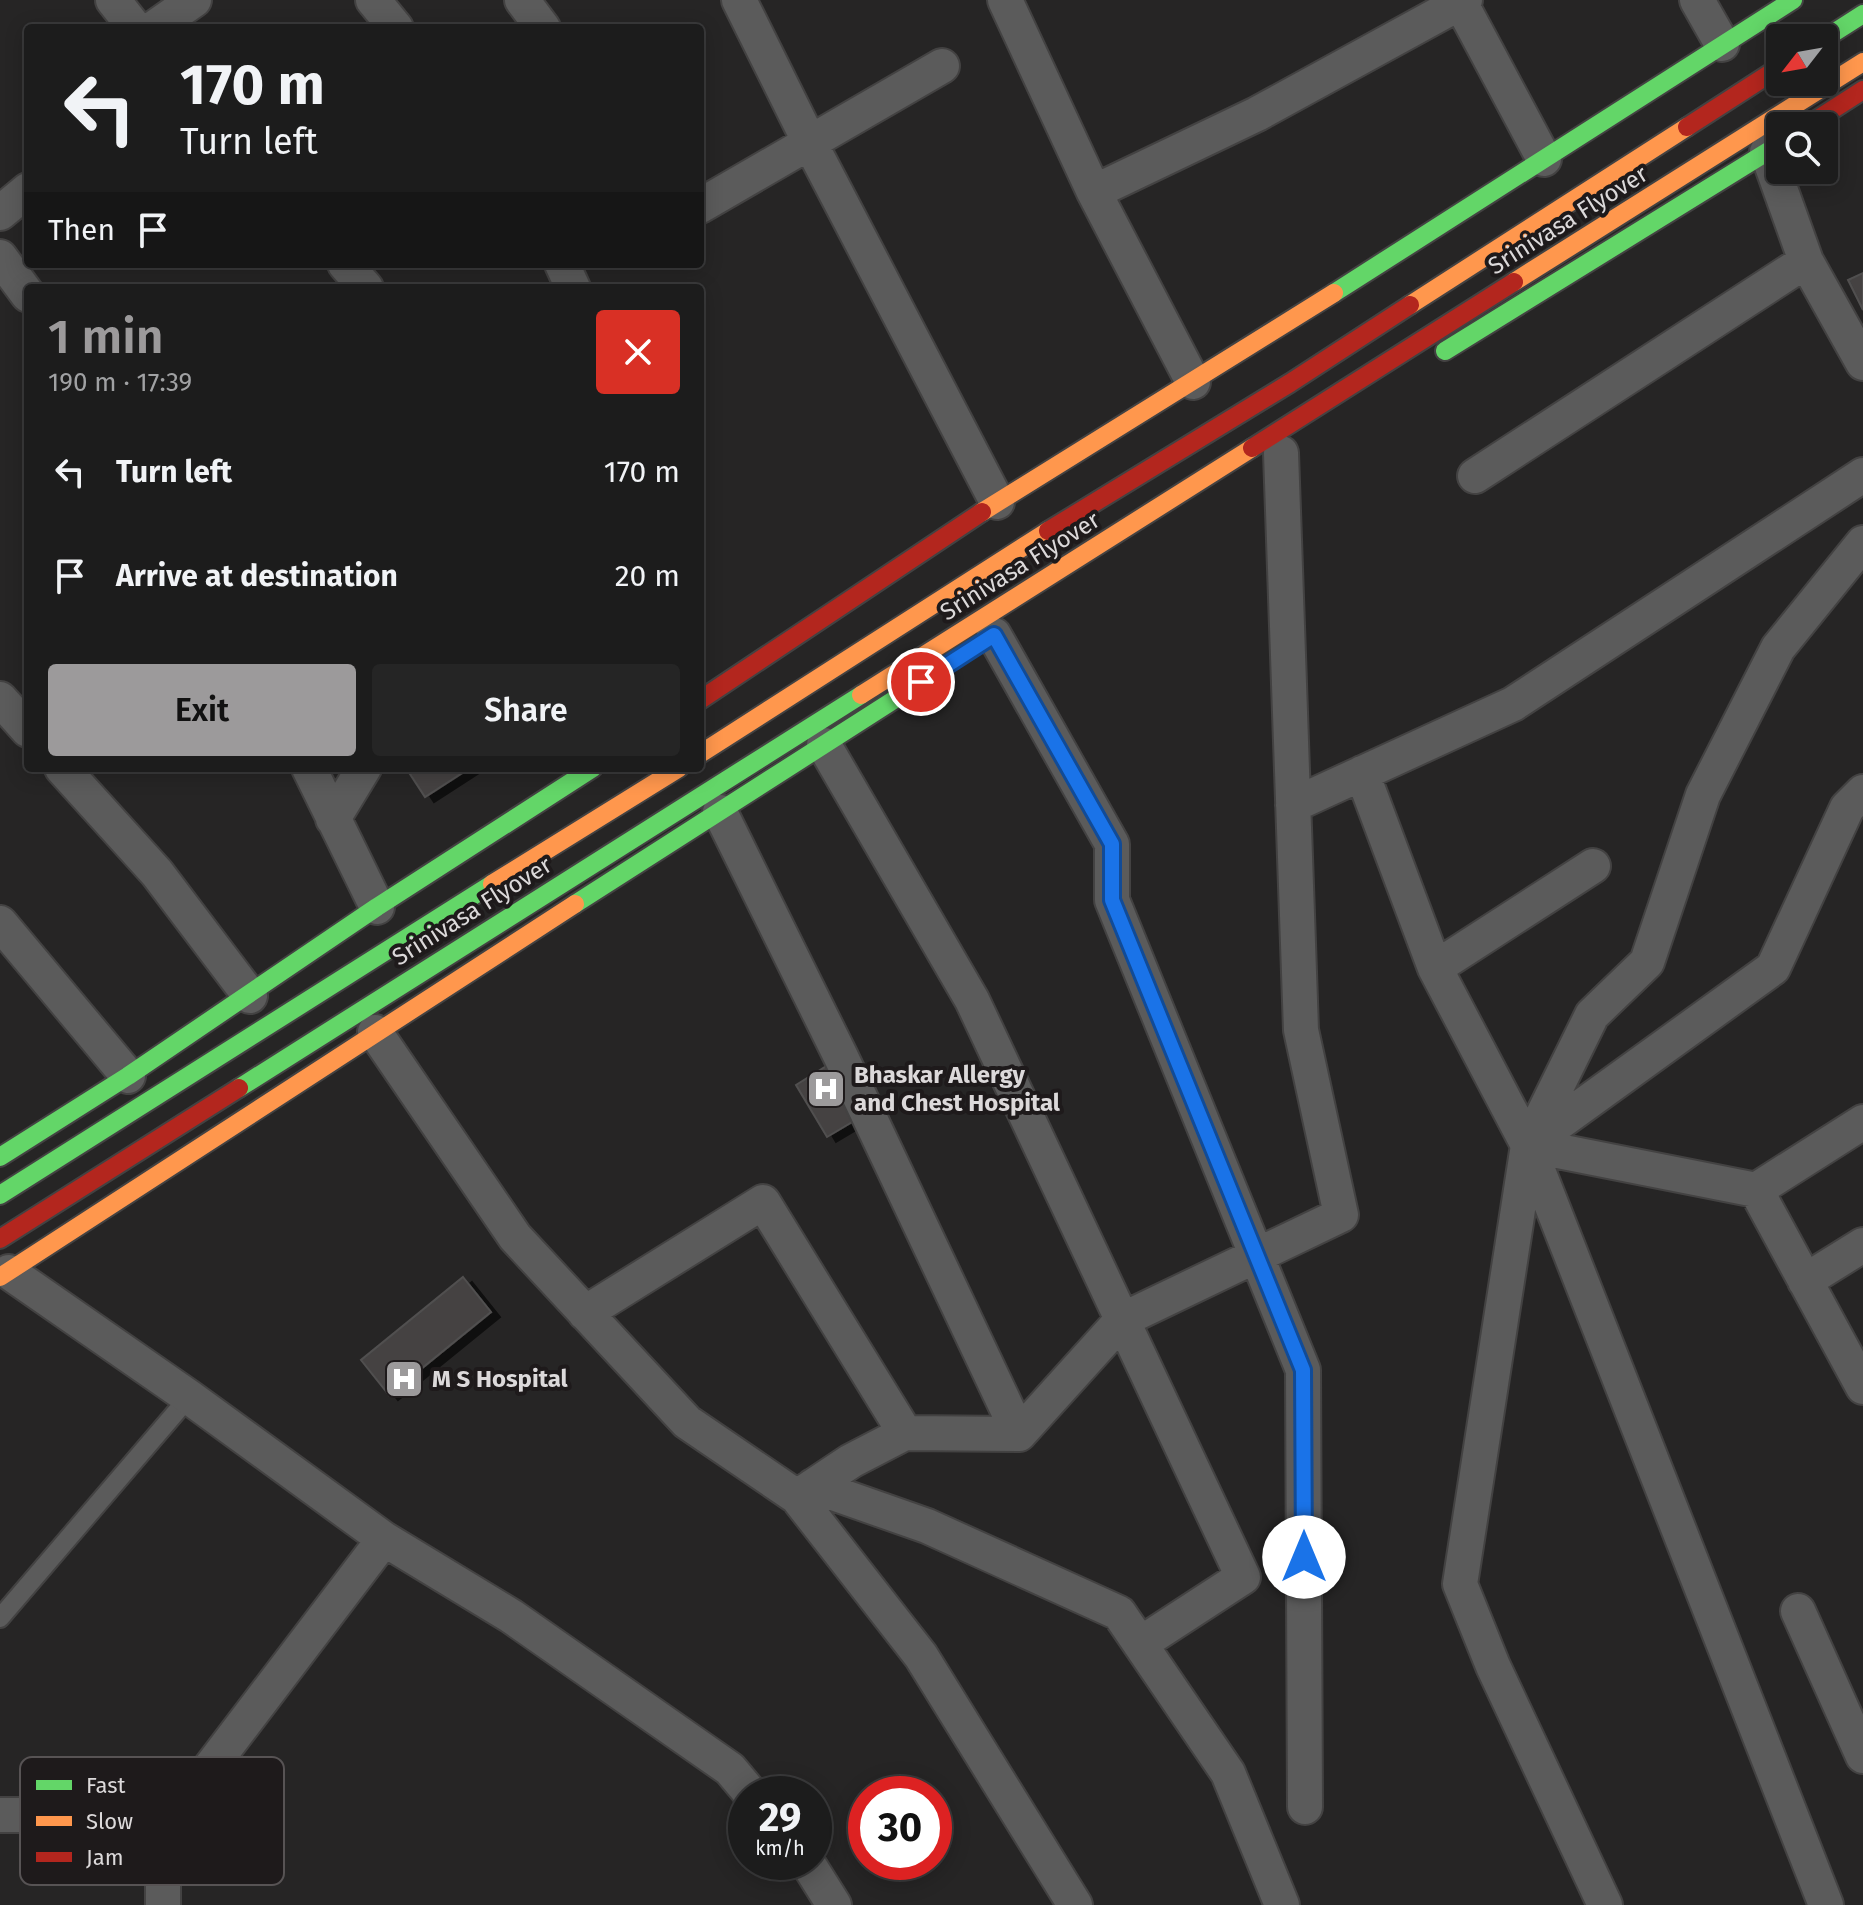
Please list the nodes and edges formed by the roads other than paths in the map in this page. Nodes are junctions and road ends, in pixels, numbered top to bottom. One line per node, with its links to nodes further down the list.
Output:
1 (113, 0): 11 (street)
2 (194, 0): 12 (street)
3 (373, 0): 13 (street)
4 (522, 0): 14 (street)
5 (739, 0): 22 (street)
6 (1005, 0): 26 (street)
7 (1697, 0): 16 (street)
8 (1793, 0): 16 (main road)
9 (1462, 1): 24 (street); 26 (street)
10 (1863, 14): 15 (main road)
11 (132, 24)
12 (160, 24)
13 (393, 24)
14 (540, 24)
15 (1838, 30)
16 (1722, 44): 24 (main road)
17 (1863, 62): 72 (main road, Srinivasa Flyover)
18 (942, 66): 22 (street)
19 (1766, 76): 49 (main road, Srinivasa Flyover)
20 (1863, 90): 21 (main road)
21 (1829, 112)
22 (811, 145): 28 (street); 41 (street)
23 (1766, 153): 35 (main road)
24 (1544, 159): 37 (main road)
25 (1784, 184): 31 (street)
26 (1094, 192): 37 (street)
27 (24, 193): 29 (street)
28 (704, 204)
29 (0, 213)
30 (0, 257): 34 (street)
31 (1806, 261): 36 (street); 40 (street)
32 (348, 268): 33 (street)
33 (362, 284)
34 (24, 290)
35 (1429, 361)
36 (1863, 363)
37 (1193, 382): 41 (main road)
38 (1281, 453): 57 (street)
39 (1863, 475): 55 (street)
40 (1475, 476)
41 (997, 502): 45 (main road)
42 (1863, 543): 68 (street)
43 (994, 635): 74 (street)
44 (929, 678): 48 (main road)
45 (704, 697)
46 (0, 699): 47 (street)
47 (24, 726)
48 (824, 745): 58 (main road); 78 (street)
49 (704, 751)
50 (66, 772): 64 (street)
51 (311, 772): 59 (street)
52 (362, 772): 59 (street)
53 (587, 772): 61 (main road)
54 (673, 772): 71 (main road, Srinivasa Flyover)
55 (1362, 773): 57 (street); 63 (street)
56 (1863, 792): 68 (street)
57 (1293, 805): 74 (street)
58 (720, 812): 65 (main road); 82 (street)
59 (333, 819): 61 (street)
60 (1593, 866): 63 (street)
61 (377, 907): 64 (main road)
62 (0, 923): 66 (street)
63 (1435, 968): 68 (street)
64 (250, 996): 66 (main road)
65 (375, 1032): 75 (main road); 77 (street)
66 (128, 1076): 69 (main road)
67 (1863, 1122): 70 (street)
68 (1528, 1145): 70 (street); 96 (street); 97 (street)
69 (0, 1157)
70 (1756, 1190): 76 (street)
71 (0, 1195)
72 (0, 1239)
73 (1863, 1245): 76 (street)
74 (1257, 1256): 78 (street); 91 (street)
75 (4, 1274): 80 (street)
76 (1805, 1281): 79 (street)
77 (585, 1313): 81 (street); 83 (street)
78 (1122, 1320): 82 (street); 87 (street)
79 (1863, 1387)
80 (189, 1397): 84 (street); 86 (lane)
81 (905, 1433): 82 (street); 83 (street)
82 (1019, 1434)
83 (805, 1492): 87 (street); 94 (street)
84 (384, 1539): 89 (street); 90 (street)
85 (1798, 1611): 88 (street)
86 (0, 1618)
87 (1140, 1644): 95 (street)
88 (1863, 1756)
89 (216, 1757)
90 (736, 1776)
91 (1305, 1807)
92 (818, 1880): 93 (street)
93 (834, 1905)
94 (1075, 1905)
95 (1282, 1905)
96 (1605, 1905)
97 (1826, 1905)

